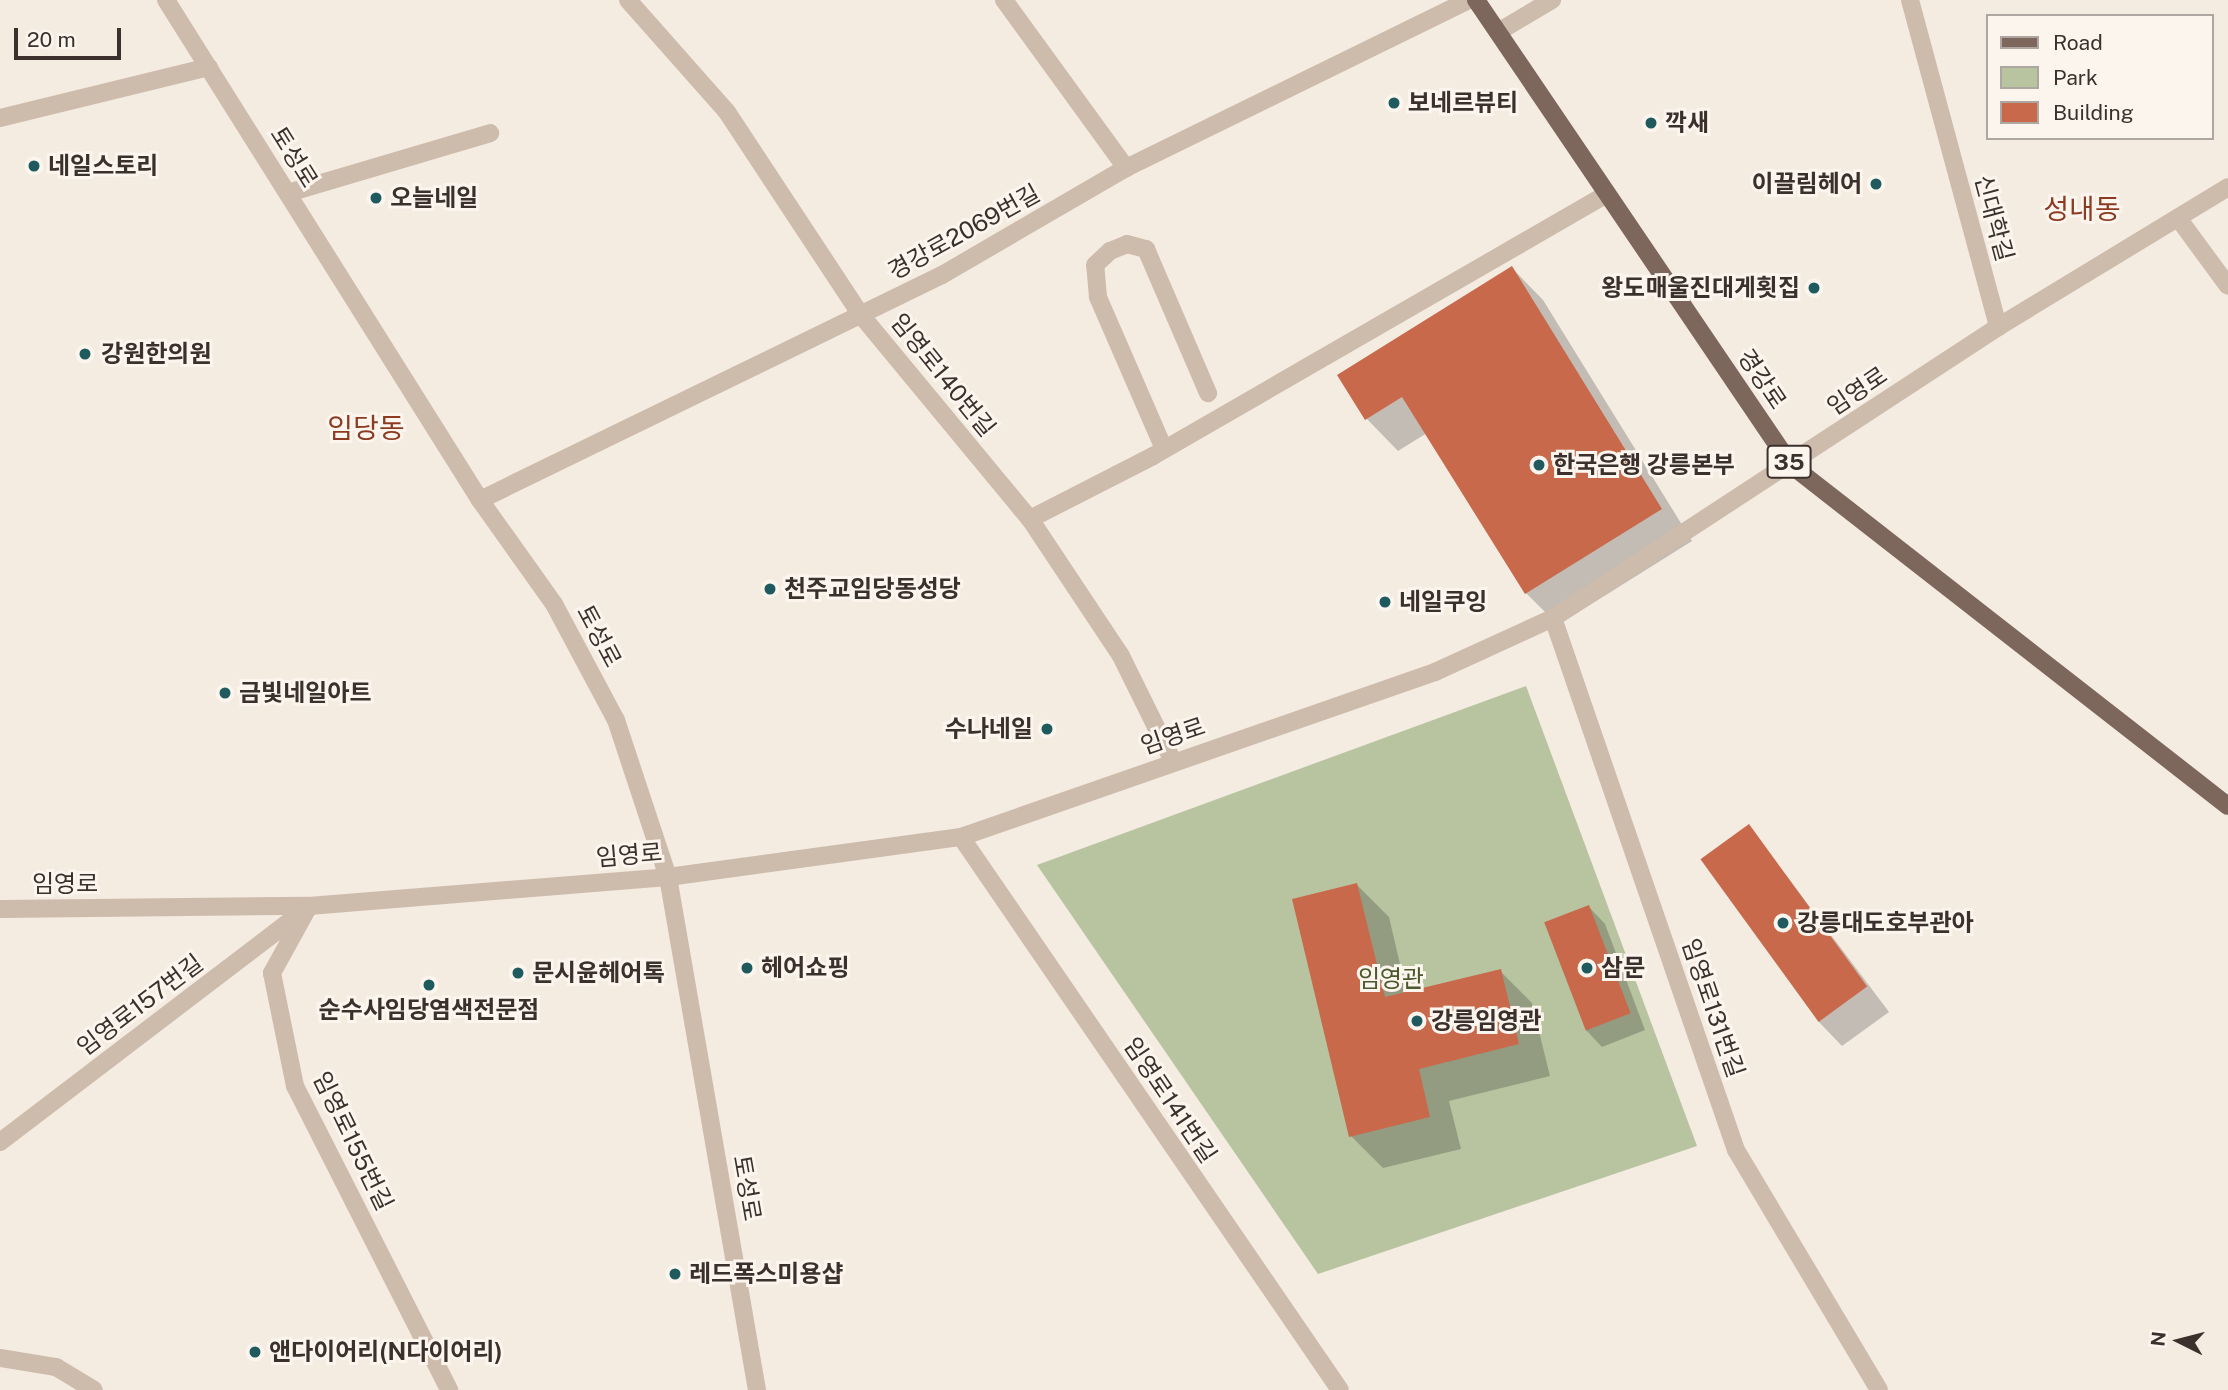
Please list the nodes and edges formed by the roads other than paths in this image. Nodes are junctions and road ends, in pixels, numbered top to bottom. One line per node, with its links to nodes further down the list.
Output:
1 (166, 0): 9 (street, 토성로)
2 (628, 0): 18 (street, 임영로140번길)
3 (1004, 0): 12 (street)
4 (1469, 0): 12 (street, 경강로2069번길)
5 (1476, 0): 8 (main road, 경강로 / 35)
6 (1552, 0): 8 (street)
7 (1910, 0): 19 (street, 신대학길)
8 (1498, 32): 15 (main road, 경강로 / 35)
9 (209, 67): 10 (street); 14 (street, 토성로)
10 (0, 118)
11 (490, 133): 14 (street)
12 (1126, 168): 18 (street, 경강로2069번길)
13 (2228, 187): 16 (street, 임영로)
14 (288, 193): 23 (street, 토성로)
15 (1607, 194): 21 (street); 22 (main road, 경강로 / 35)
16 (2181, 222): 17 (street); 19 (street, 임영로)
17 (2228, 286)
18 (862, 315): 23 (street, 경강로2069번길); 24 (street, 임영로140번길)
19 (1998, 327): 22 (street, 임영로)
20 (1209, 393): 21 (street)
21 (1164, 449): 24 (street)
22 (1791, 465): 25 (street, 임영로); 27 (main road, 경강로 / 35)
23 (480, 500): 29 (street, 토성로)
24 (1030, 519): 26 (street, 임영로140번길)
25 (1553, 618): 26 (street, 임영로); 38 (street, 임영로131번길)
26 (1173, 761): 28 (street, 임영로)
27 (2228, 806)
28 (961, 838): 29 (street, 임영로); 37 (street, 임영로141번길)
29 (668, 877): 30 (street, 임영로); 36 (street, 토성로)
30 (309, 906): 31 (street, 임영로); 32 (street, 임영로157번길); 35 (street, 임영로155번길)
31 (0, 909)
32 (0, 1142)
33 (0, 1358): 34 (street)
34 (94, 1390)
35 (449, 1390)
36 (757, 1390)
37 (1339, 1390)
38 (1879, 1390)

